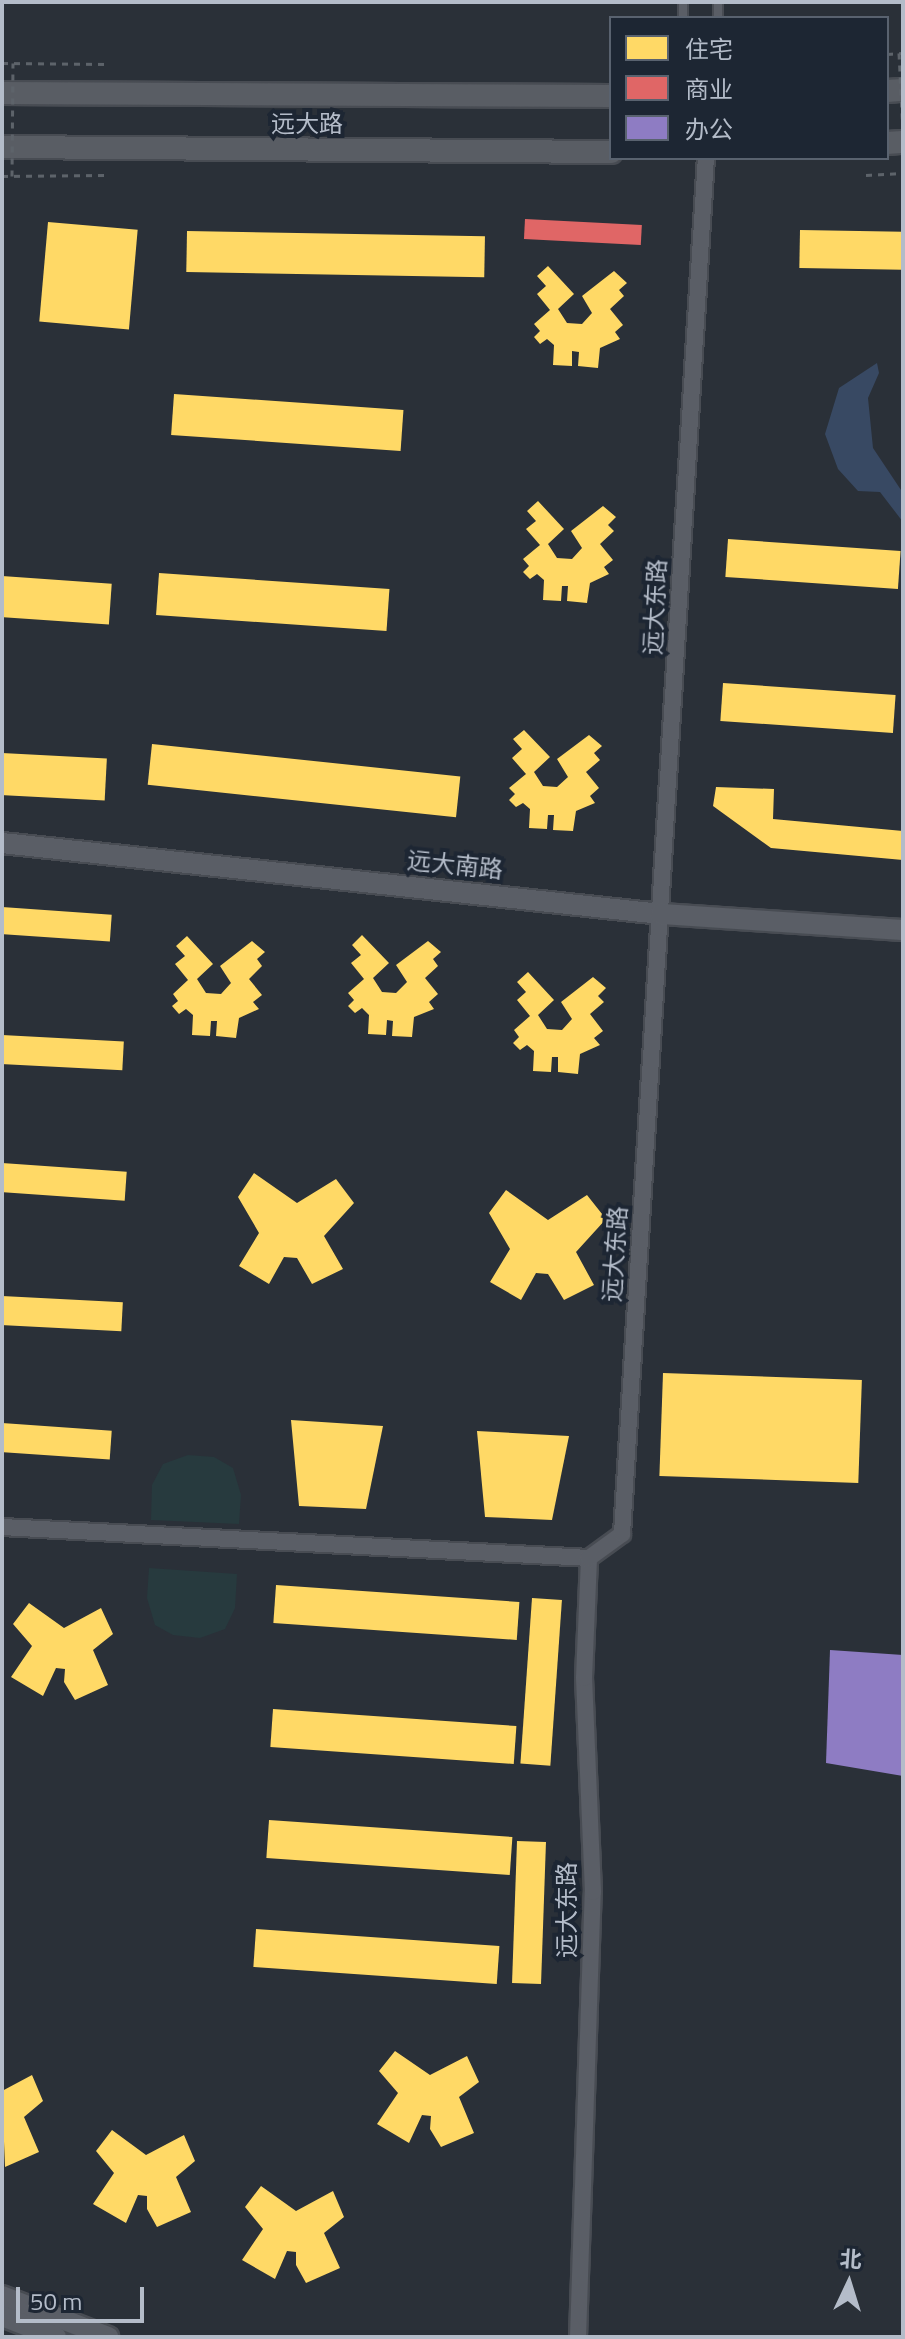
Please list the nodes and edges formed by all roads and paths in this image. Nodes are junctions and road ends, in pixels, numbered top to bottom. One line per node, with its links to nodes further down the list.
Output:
1 (901, 53): 7 (path, bridge)
2 (2, 63): 3 (path, bridge)
3 (13, 63): 4 (path); 15 (path, bridge)
4 (107, 64)
5 (2, 93): 6 (main road, 远大路)
6 (609, 96)
7 (903, 131)
8 (2, 147): 9 (main road, 远大路)
9 (609, 152)
10 (706, 160): 17 (street, 远大东路)
11 (903, 173): 13 (path)
12 (105, 175): 15 (path)
13 (866, 175)
14 (2, 176): 15 (path, bridge)
15 (12, 176)
16 (2, 843): 17 (street, 远大南路)
17 (661, 914): 18 (street, 远大南路); 20 (street, 远大东路)
18 (903, 930)
19 (2, 1527): 20 (street)
20 (589, 1558): 25 (street, 远大东路)
21 (2, 2296): 24 (street)
22 (2, 2316): 23 (street)
23 (56, 2337)
24 (108, 2337)
25 (578, 2337)

